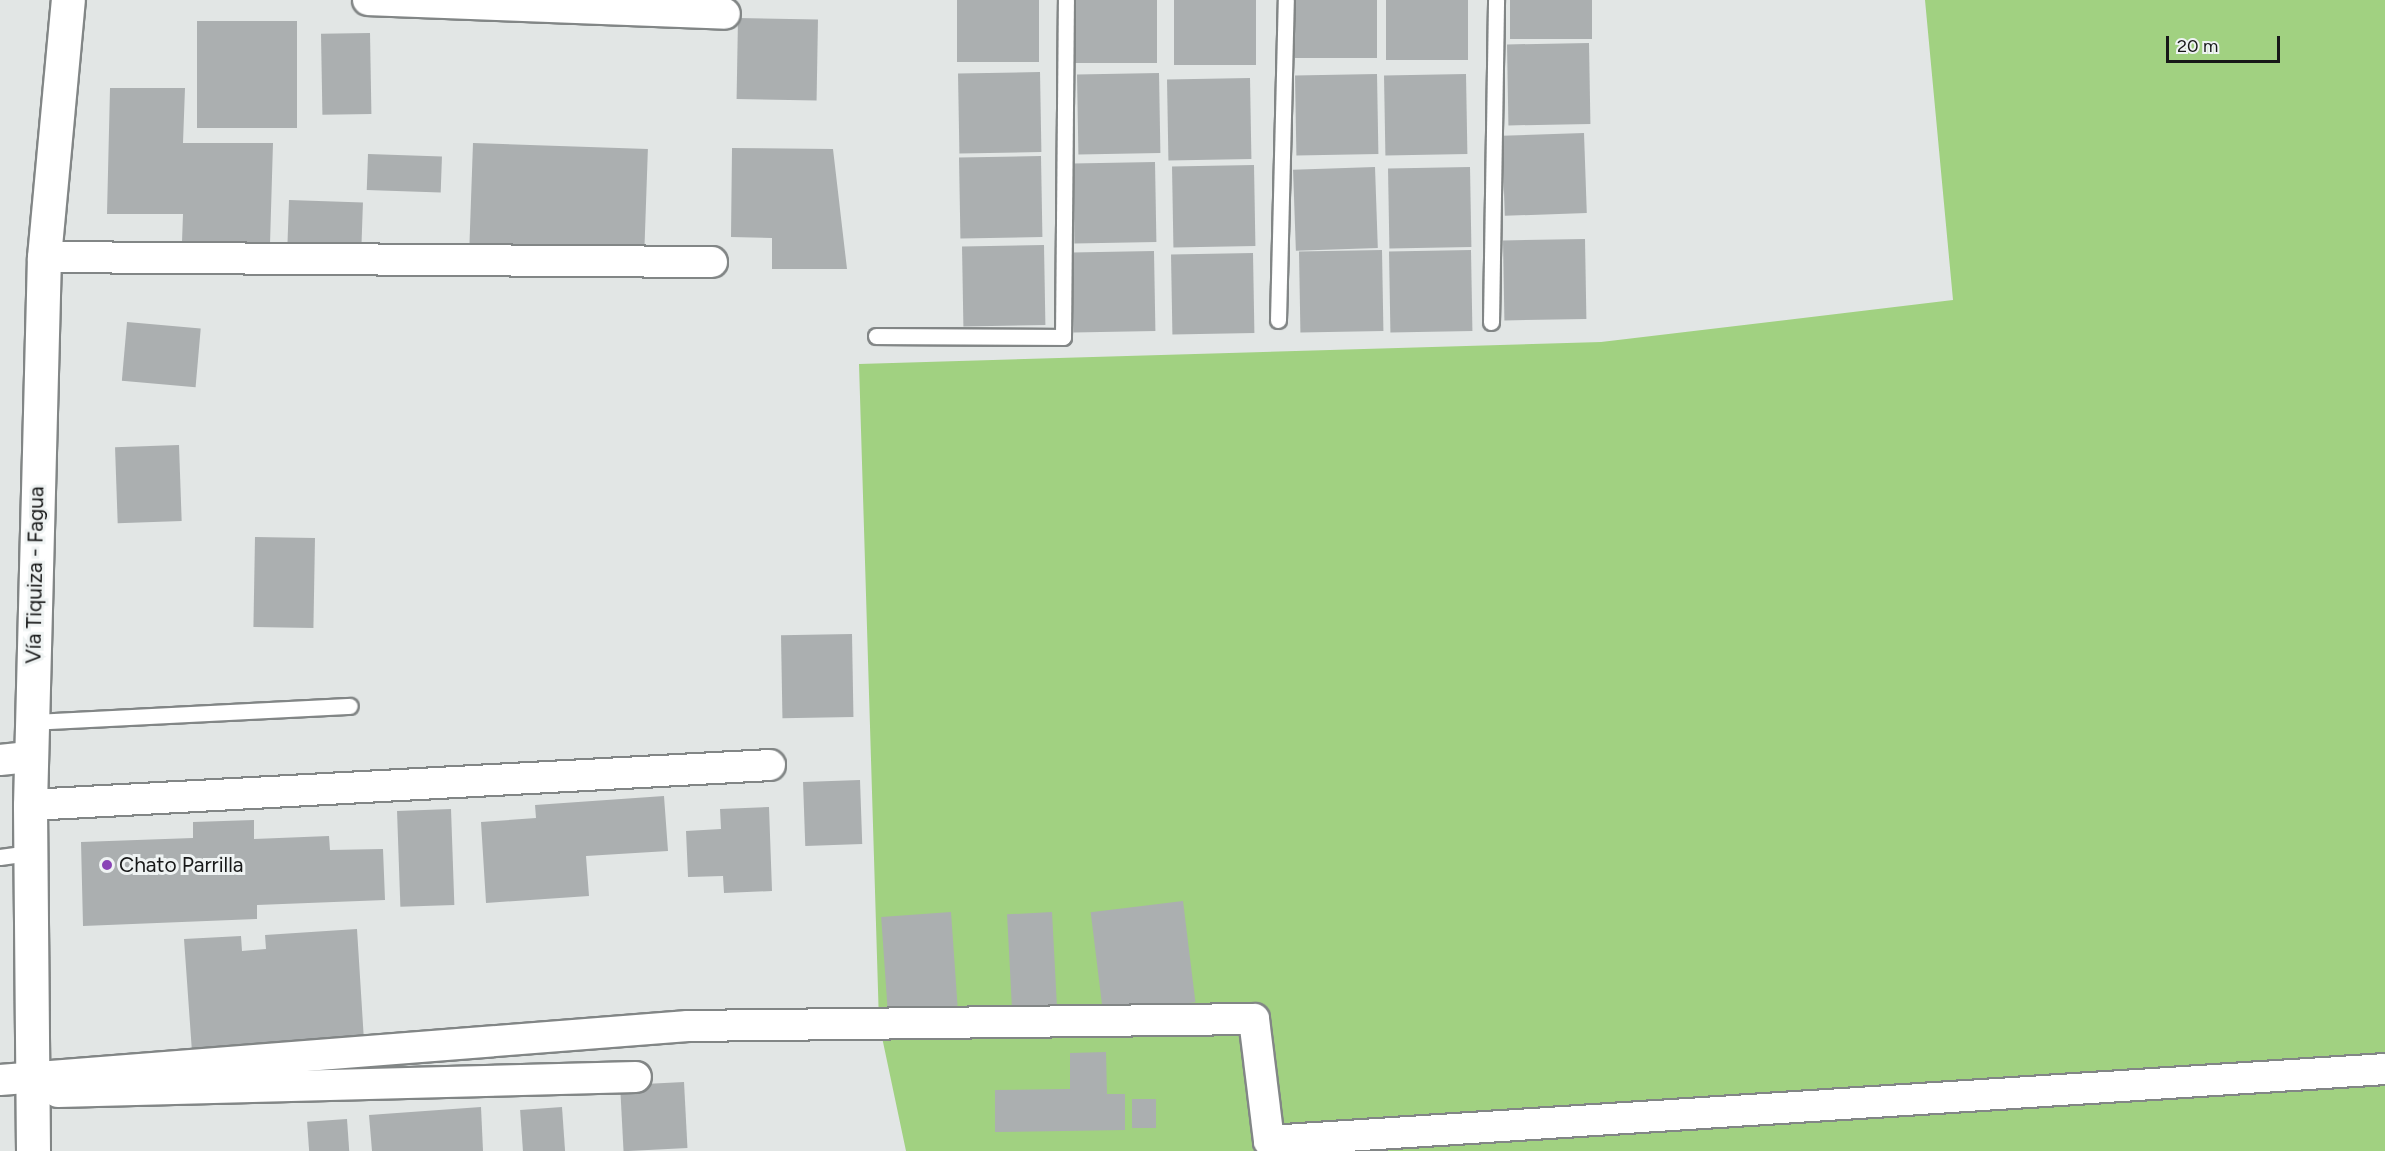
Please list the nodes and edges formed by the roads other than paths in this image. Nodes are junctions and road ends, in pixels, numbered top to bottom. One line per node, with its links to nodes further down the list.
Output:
1 (69, 0): 7 (street, Vía Tiquiza - Fagua)
2 (368, 0): 6 (street)
3 (1066, 0): 11 (lane)
4 (1286, 0): 9 (lane)
5 (1496, 0): 10 (lane)
6 (725, 14)
7 (44, 257): 8 (street); 13 (street, Vía Tiquiza - Fagua)
8 (712, 262)
9 (1278, 320)
10 (1491, 322)
11 (876, 336)
12 (351, 706): 13 (lane)
13 (32, 722): 14 (street, Vía Tiquiza - Fagua)
14 (16, 758): 16 (street, Vía Tiquiza - Fagua)
15 (770, 765): 16 (street)
16 (30, 806): 17 (street, Vía Tiquiza - Fagua)
17 (15, 855): 21 (street, Vía Tiquiza - Fagua)
18 (2385, 1069): 21 (street)
19 (636, 1077): 21 (street)
20 (0, 1080): 21 (street)
21 (31, 1084): 22 (street, Vía Tiquiza - Fagua)
22 (33, 1151)

